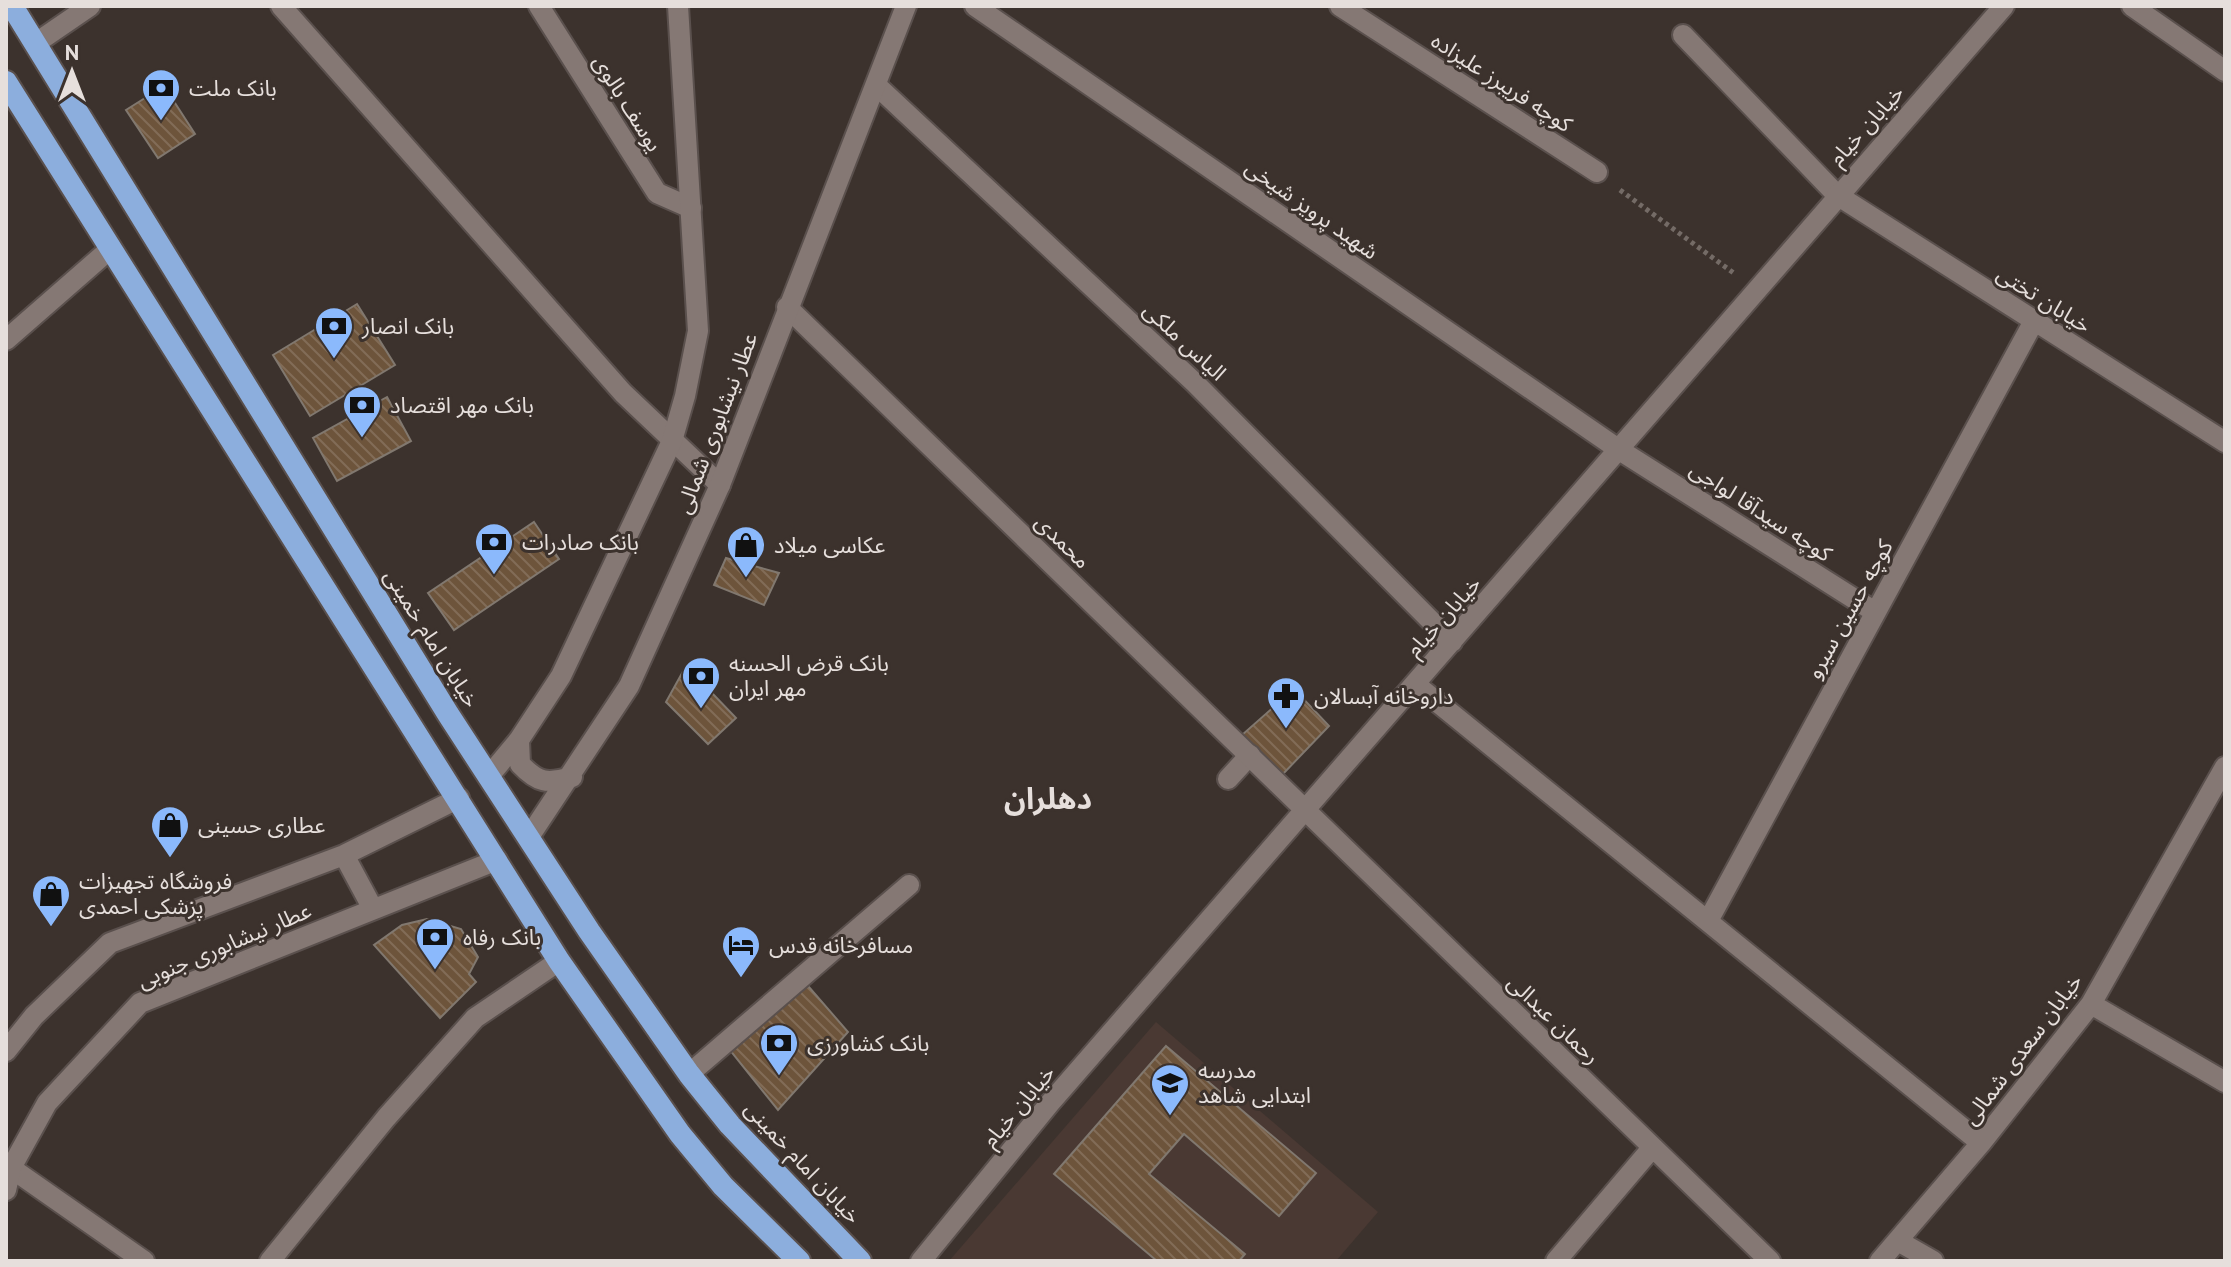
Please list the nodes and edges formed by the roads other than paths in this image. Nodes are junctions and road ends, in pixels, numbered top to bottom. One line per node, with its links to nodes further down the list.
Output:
1 (12, 6): 12 (highway, خیابان امام خمینی)
2 (90, 6): 12 (street)
3 (281, 6): 23 (street)
4 (539, 6): 18 (street, یوسف بالوی)
5 (678, 6): 18 (street, عطار نیشابوری شمالی)
6 (906, 6): 15 (street, عطار نیشابوری شمالی)
7 (975, 6): 25 (street, شهید پرویز شیخی)
8 (1340, 6): 16 (street, کوچه فریبرز علیزاده)
9 (2004, 6): 17 (street, خیابان خیام)
10 (2132, 6): 13 (street)
11 (1683, 35): 17 (street, خیابان تختی)
12 (36, 43): 33 (highway, خیابان امام خمینی)
13 (2225, 71)
14 (6, 82): 19 (highway)
15 (876, 85): 20 (street, عطار نیشابوری شمالی); 28 (street, الیاس ملکی)
16 (1597, 172)
17 (1837, 195): 21 (street, خیابان تختی); 25 (street, خیابان خیام)
18 (691, 208): 23 (street, عطار نیشابوری شمالی)
19 (109, 250): 22 (street); 36 (highway)
20 (787, 307): 26 (street, عطار نیشابوری شمالی); 31 (street, محمدی)
21 (2034, 321): 24 (street, خیابان تختی); 27 (street, کوچه حسین سیرو)
22 (6, 340)
23 (672, 441): 26 (street); 30 (street, عطار نیشابوری شمالی)
24 (2225, 442)
25 (1621, 451): 27 (street, کوچه سیدآقا لواجی); 28 (street, خیابان خیام)
26 (720, 485): 34 (street, عطار نیشابوری شمالی)
27 (1875, 612): 43 (street, کوچه حسین سیرو)
28 (1452, 642): 29 (street, خیابان خیام)
29 (1415, 684): 37 (street, خیابان خیام); 43 (street)
30 (519, 740): 33 (street, عطار نیشابوری شمالی); 34 (street)
31 (1250, 755): 35 (street); 37 (street, محمدی)
32 (2225, 767): 45 (street, خیابان سعدی شمالی)
33 (489, 776): 38 (highway, خیابان امام خمینی)
34 (572, 777): 38 (street, عطار نیشابوری شمالی)
35 (1228, 779)
36 (459, 798): 39 (street, عطار نیشابوری جنوبی); 40 (highway)
37 (1306, 809): 50 (street, رحمان عبدالی); 58 (street, خیابان خیام)
38 (529, 837): 47 (highway, خیابان امام خمینی)
39 (344, 855): 42 (street); 46 (street, عطار نیشابوری جنوبی)
40 (497, 860): 42 (street, عطار نیشابوری جنوبی); 44 (highway)
41 (909, 885): 47 (street)
42 (373, 909): 51 (street, عطار نیشابوری جنوبی)
43 (1708, 921): 49 (street)
44 (559, 961): 55 (street); 56 (highway)
45 (2091, 1004): 48 (street); 49 (street, خیابان سعدی شمالی)
46 (6, 1051)
47 (689, 1074): 57 (highway, خیابان امام خمینی)
48 (2225, 1082)
49 (1981, 1143): 53 (street, خیابان سعدی شمالی)
50 (1652, 1148): 59 (street); 60 (street, رحمان عبدالی)
51 (11, 1168): 52 (street, عطار نیشابوری جنوبی); 54 (street)
52 (6, 1190)
53 (1898, 1241): 61 (street, خیابان سعدی شمالی); 62 (street)
54 (144, 1261)
55 (270, 1261)
56 (799, 1261)
57 (860, 1261)
58 (921, 1261)
59 (1556, 1261)
60 (1770, 1261)
61 (1880, 1261)
62 (1933, 1261)

